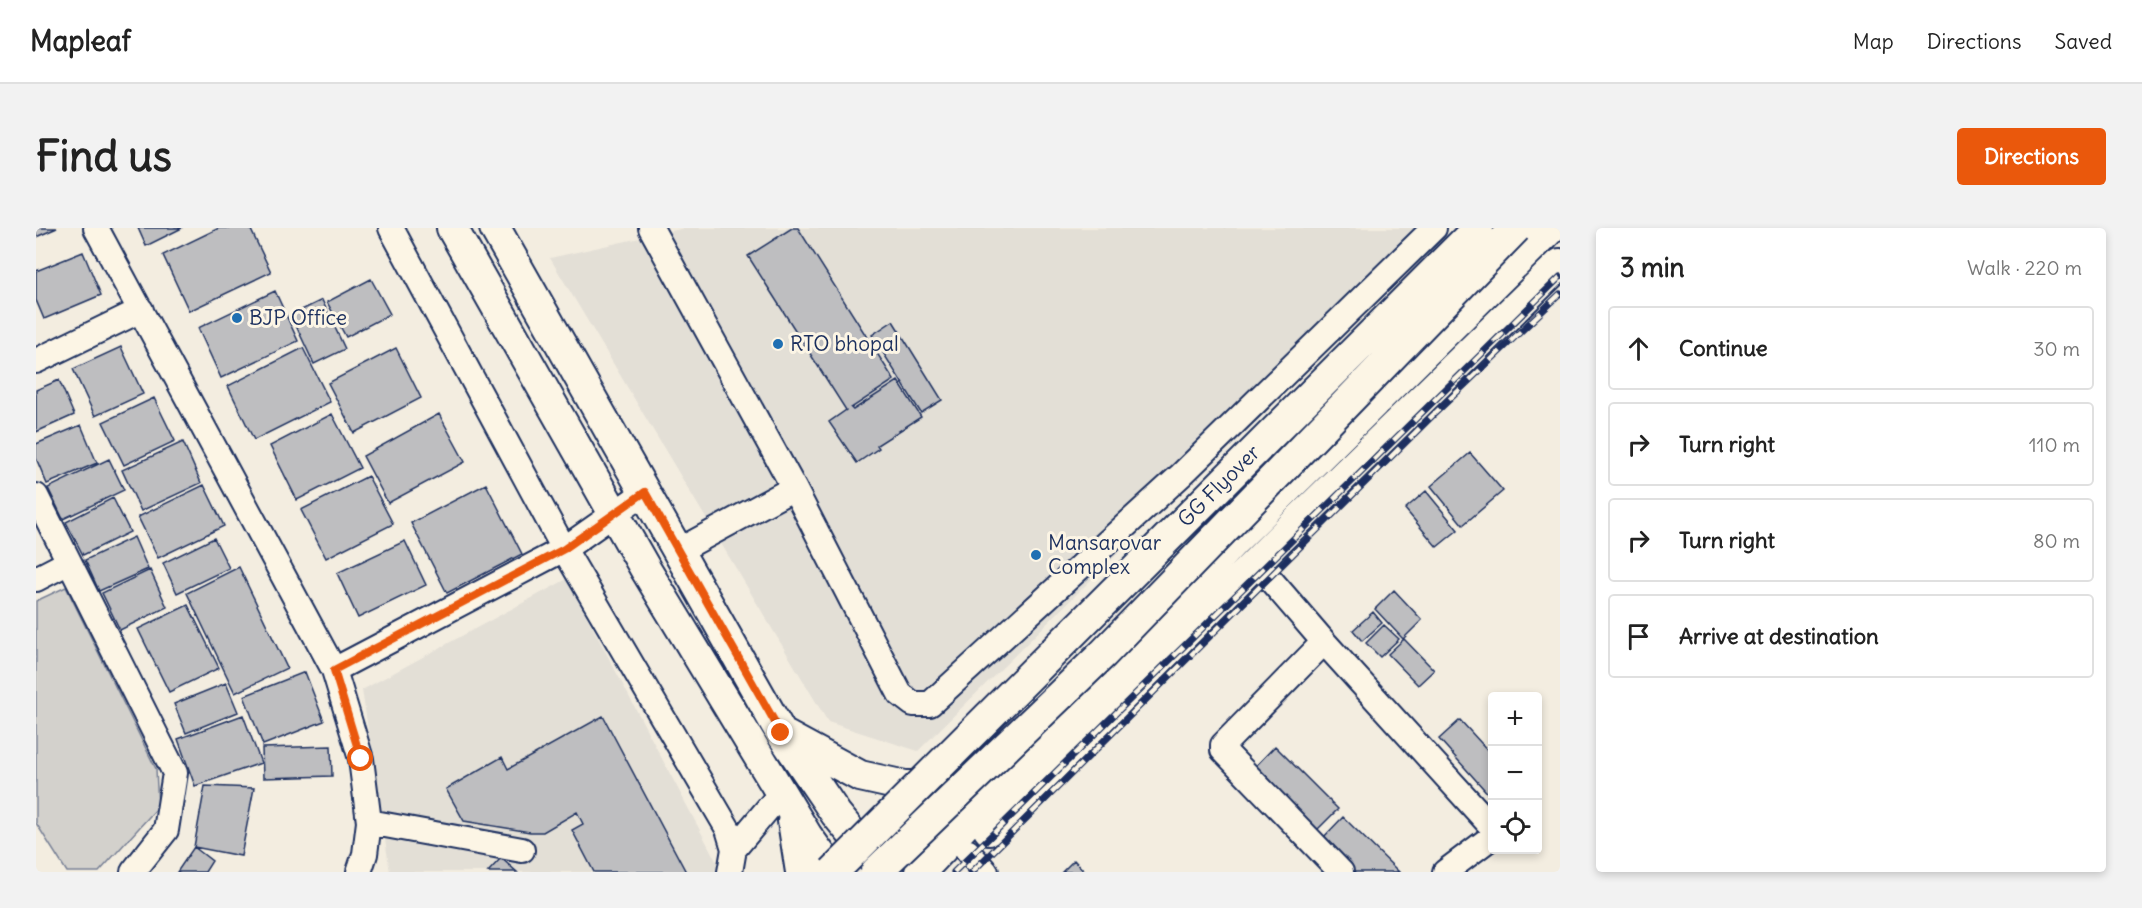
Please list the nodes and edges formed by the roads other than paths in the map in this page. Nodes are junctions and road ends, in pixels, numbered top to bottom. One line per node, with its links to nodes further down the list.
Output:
1 (96, 228): 11 (street)
2 (392, 228): 17 (street)
3 (452, 228): 16 (main road)
4 (495, 228): 14 (main road)
5 (651, 228): 13 (street)
6 (1434, 228): 13 (street)
7 (1478, 228): 34 (main road, GG Flyover, bridge)
8 (1515, 228): 35 (main road, GG Flyover, bridge)
9 (1551, 228): 25 (main road)
10 (1560, 264): 20 (main road)
11 (141, 310): 12 (street); 23 (street)
12 (36, 361)
13 (794, 488): 18 (street)
14 (645, 492): 16 (street); 18 (main road)
15 (36, 496): 19 (street)
16 (614, 514): 17 (street); 26 (main road)
17 (564, 549): 23 (street); 29 (street)
18 (678, 551): 24 (main road)
19 (69, 562): 21 (street); 31 (street)
20 (1256, 563): 22 (street); 30 (main road)
21 (36, 579)
22 (1324, 642): 38 (street); 39 (street)
23 (334, 670): 27 (street)
24 (781, 733): 25 (main road); 36 (main road)
25 (1006, 783): 37 (main road)
26 (787, 802): 29 (street); 33 (main road); 34 (main road)
27 (369, 822): 28 (street); 32 (street)
28 (522, 850)
29 (732, 861)
30 (967, 865)
31 (133, 872)
32 (359, 872)
33 (801, 872)
34 (833, 872)
35 (876, 872)
36 (884, 872)
37 (920, 872)
38 (1341, 872)
39 (1445, 872)

